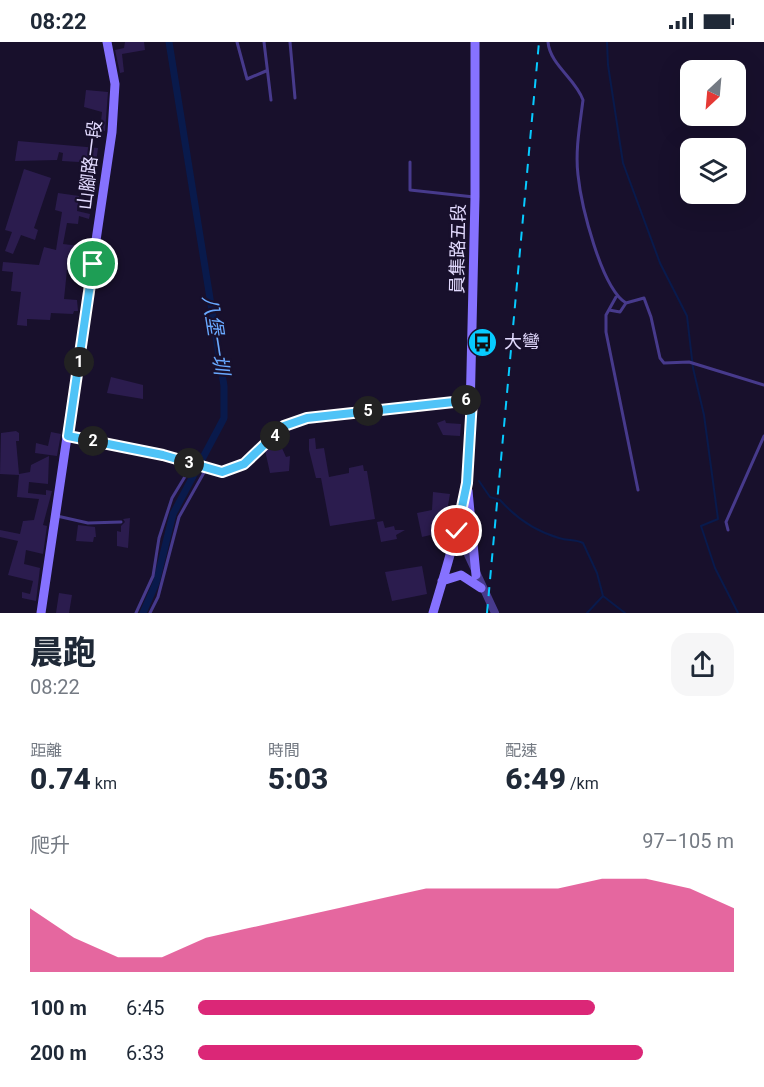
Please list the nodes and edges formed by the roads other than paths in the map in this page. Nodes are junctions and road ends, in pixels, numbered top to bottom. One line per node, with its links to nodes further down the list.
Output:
1 (107, 42): 17 (main road, 山腳路一段)
2 (237, 42): 7 (lane)
3 (264, 42): 7 (lane)
4 (290, 42): 8 (lane)
5 (475, 42): 11 (main road, 員集路五段)
6 (548, 42): 12 (lane)
7 (266, 71): 9 (lane)
8 (295, 98)
9 (271, 100)
10 (410, 162): 11 (lane)
11 (475, 197): 16 (main road, 員集路五段)
12 (616, 297): 13 (lane); 14 (lane)
13 (626, 303): 14 (lane); 15 (lane)
14 (609, 310): 22 (lane)
15 (764, 385)
16 (472, 400): 20 (lane); 21 (main road, 員集路五段)
17 (68, 436): 19 (lane); 23 (main road, 山腳路一段)
18 (764, 436): 25 (lane)
19 (194, 465): 20 (lane); 31 (lane)
20 (206, 469): 32 (lane)
21 (467, 483): 26 (main road); 27 (main road)
22 (638, 490)
23 (56, 516): 24 (lane); 30 (main road, 山腳路一段)
24 (121, 522)
25 (728, 530)
26 (457, 531): 27 (street); 28 (main road)
27 (476, 575): 29 (street)
28 (442, 581): 29 (main road); 33 (main road)
29 (481, 588): 34 (street)
30 (41, 613)
31 (136, 613)
32 (150, 613)
33 (433, 613)
34 (495, 613)

